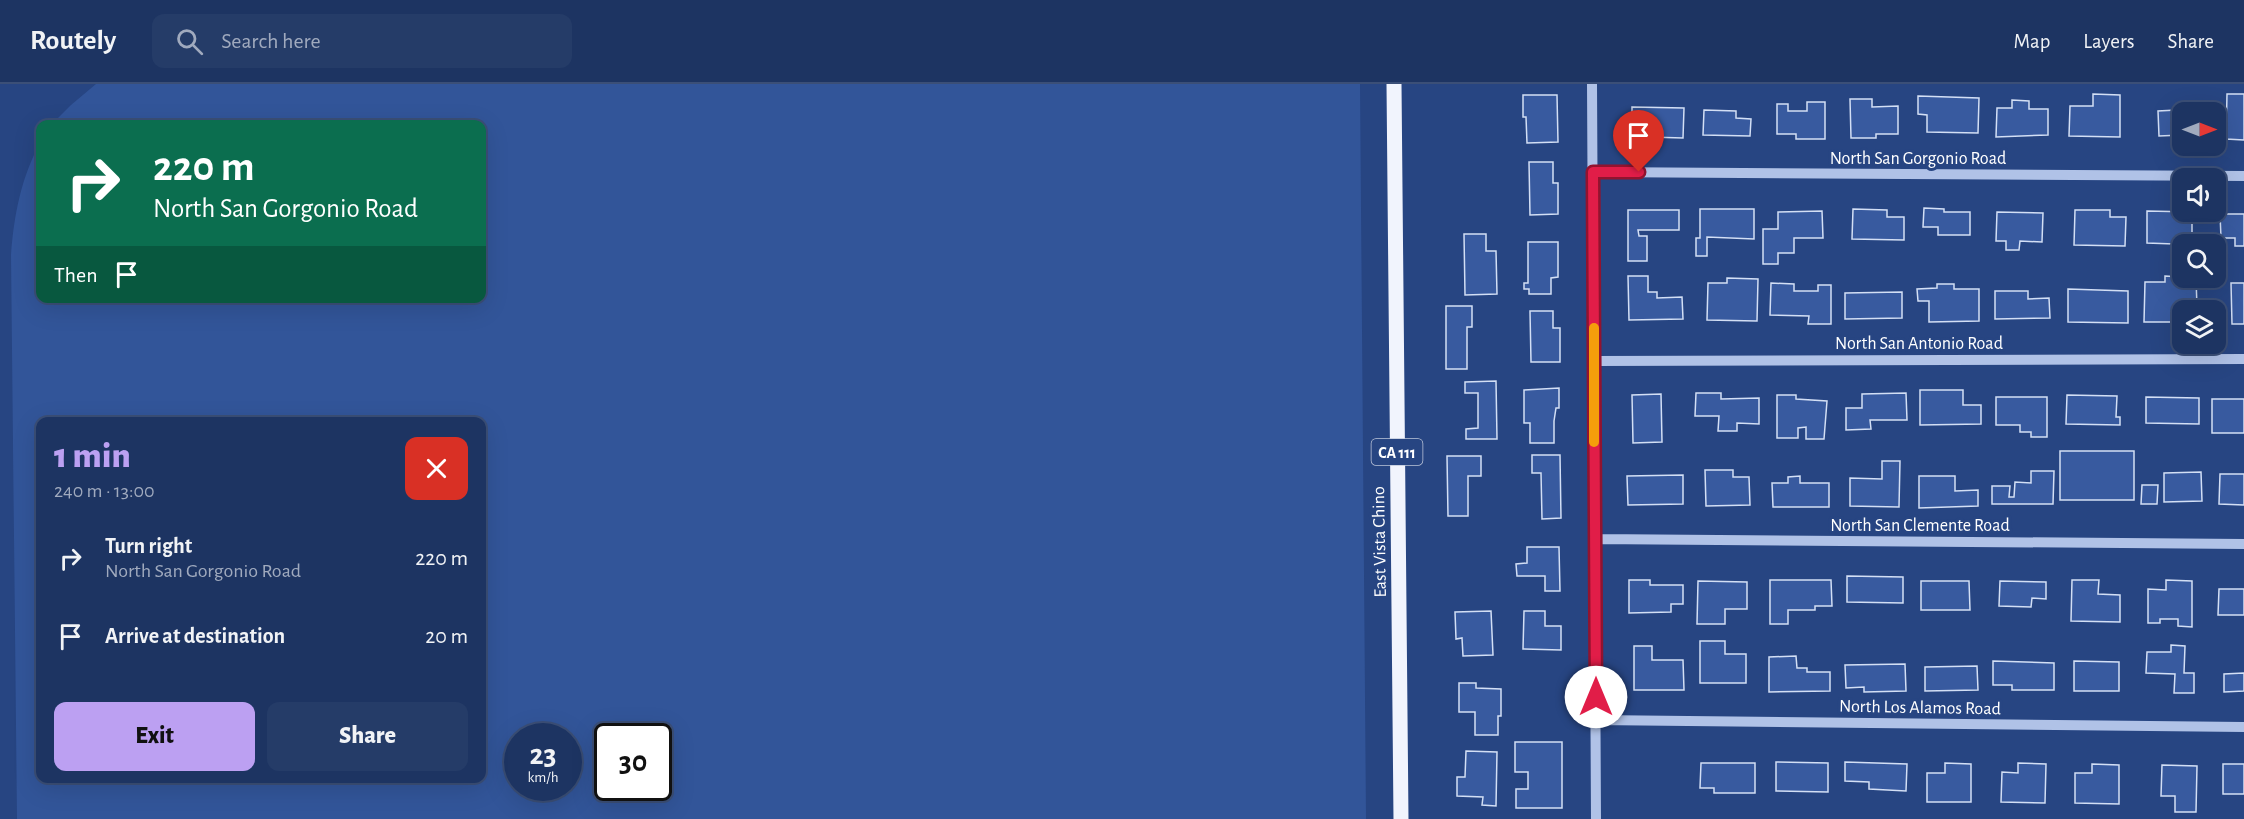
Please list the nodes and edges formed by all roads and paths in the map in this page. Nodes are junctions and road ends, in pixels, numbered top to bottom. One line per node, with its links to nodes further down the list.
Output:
1 (1394, 84): 11 (main road, East Vista Chino / CA 111)
2 (1592, 84): 3 (street)
3 (1593, 172): 4 (street, North San Gorgonio Road); 6 (street)
4 (2244, 176)
5 (2244, 359): 6 (street, North San Antonio Road)
6 (1594, 361): 7 (street)
7 (1595, 539): 8 (street, North San Clemente Road); 9 (street)
8 (2244, 544)
9 (1596, 720): 10 (street, North Los Alamos Road); 12 (street)
10 (2244, 727)
11 (1401, 819)
12 (1596, 819)

